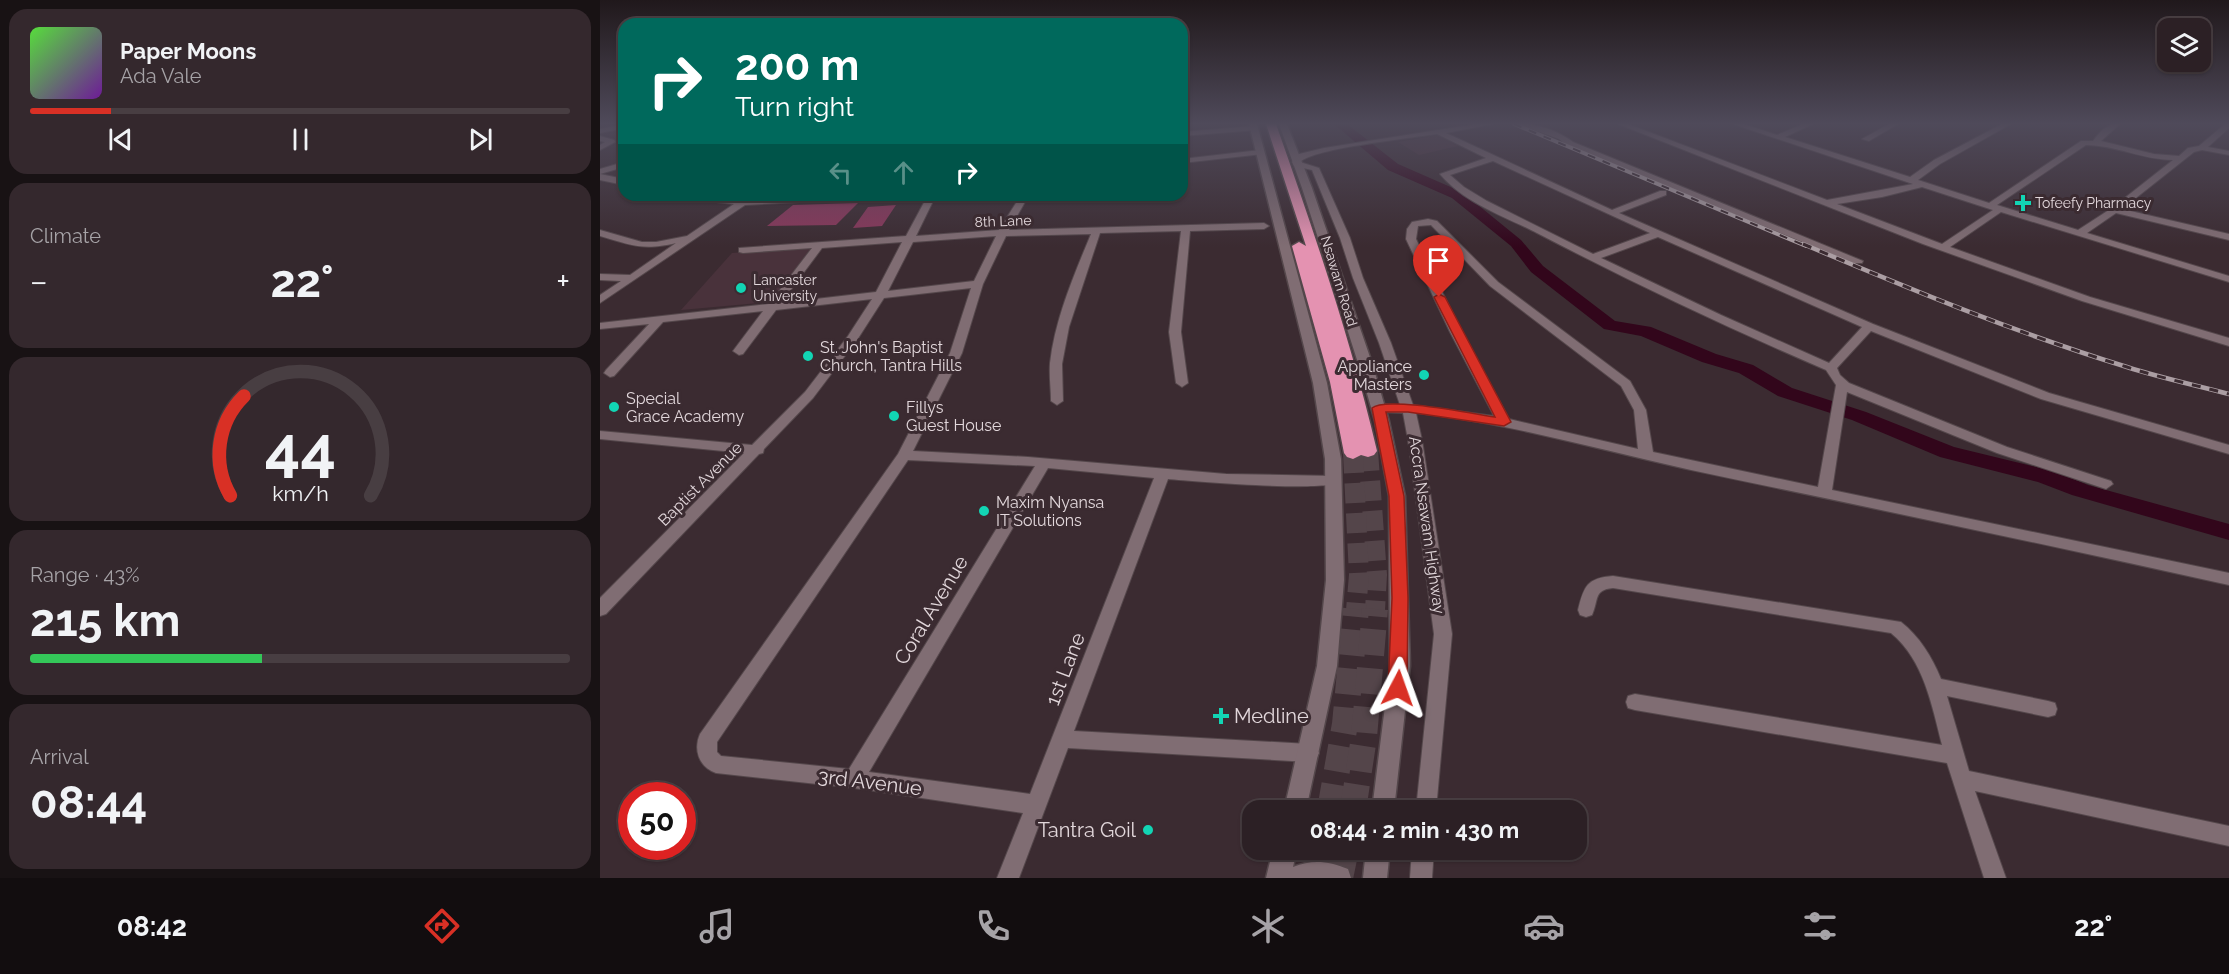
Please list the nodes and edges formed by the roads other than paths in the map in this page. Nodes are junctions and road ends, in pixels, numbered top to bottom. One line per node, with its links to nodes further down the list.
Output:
1 (1263, 165): 74 (main road)
2 (1269, 165): 69 (highway, Nsawam Road)
3 (1284, 165): 68 (highway, Nsawam Road)
4 (1303, 165): 62 (main road)
5 (1304, 165): 63 (street, Accra Nsawam Highway)
6 (1475, 165): 43 (street)
7 (1508, 165): 29 (street)
8 (1622, 165): 44 (street)
9 (1728, 165): 26 (street)
10 (1865, 165): 17 (street)
11 (1933, 165): 17 (street)
12 (2053, 165): 27 (street)
13 (2170, 165): 28 (street)
14 (618, 166): 15 (street)
15 (600, 172)
16 (600, 177): 18 (street)
17 (1912, 180): 19 (street)
18 (618, 181)
19 (1922, 184): 26 (street); 27 (street)
20 (1663, 193): 29 (street)
21 (735, 201): 25 (street)
22 (762, 201): 25 (street)
23 (929, 201): 39 (street, Baptist Avenue)
24 (1021, 201): 34 (street)
25 (744, 202): 38 (street)
26 (1826, 203): 41 (street)
27 (1995, 207): 35 (street); 41 (street)
28 (2115, 210): 35 (street); 37 (street)
29 (1611, 213): 36 (street)
30 (1264, 226): 31 (street, 8th Lane)
31 (1186, 228): 33 (street, 8th Lane); 59 (street)
32 (600, 232): 38 (street)
33 (1096, 232): 34 (street, 8th Lane); 61 (street)
34 (1002, 233): 39 (street, 8th Lane); 48 (street)
35 (2080, 233): 47 (street)
36 (1657, 234): 43 (street); 54 (street)
37 (2229, 237)
38 (689, 238): 46 (street)
39 (911, 239): 40 (street, 8th Lane); 49 (street, Baptist Avenue)
40 (820, 244): 42 (street, 8th Lane); 51 (street)
41 (1942, 248): 55 (street)
42 (743, 250)
43 (1591, 258): 57 (street)
44 (1858, 261)
45 (600, 277): 46 (street)
46 (633, 278): 50 (street)
47 (2229, 279)
48 (978, 284): 49 (street); 70 (street)
49 (879, 297): 51 (street); 66 (street, Baptist Avenue)
50 (600, 300)
51 (772, 308): 52 (street); 56 (street)
52 (658, 321): 53 (street); 58 (street)
53 (600, 326)
54 (1869, 326): 57 (street); 67 (street)
55 (2229, 342)
56 (739, 351)
57 (1832, 368): 60 (street)
58 (610, 373)
59 (1182, 383)
60 (1842, 385): 75 (street); 76 (street)
61 (1057, 401)
62 (1378, 408): 63 (street); 89 (main road)
63 (1408, 408): 64 (street); 90 (street, Accra Nsawam Highway)
64 (1504, 422): 71 (street); 71 (street)
65 (600, 435): 66 (street)
66 (758, 450): 78 (street, Baptist Avenue)
67 (2229, 450)
68 (1368, 451)
69 (1353, 453)
70 (904, 455): 72 (street); 86 (street, 3rd Avenue)
71 (1646, 455): 76 (street)
72 (1044, 463): 73 (street); 86 (street, Coral Avenue)
73 (1162, 476): 74 (street); 83 (street, 1st Lane)
74 (1334, 481): 84 (main road)
75 (2106, 484)
76 (1825, 491): 77 (street)
77 (2229, 579)
78 (600, 609)
79 (1586, 610): 80 (street)
80 (1935, 686): 82 (street); 85 (street)
81 (1635, 702): 85 (street)
82 (2048, 709)
83 (1062, 739): 84 (street); 91 (street, 1st Lane)
84 (1309, 753): 88 (main road)
85 (1955, 756): 87 (street)
86 (854, 779): 91 (street, 3rd Avenue)
87 (1961, 779): 92 (street); 102 (street)
88 (1297, 800)
89 (1384, 800)
90 (1427, 800)
91 (1037, 805): 96 (street, 1st Lane)
92 (2229, 836)
93 (1282, 860): 97 (main road)
94 (1377, 860): 100 (main road)
95 (1422, 860): 101 (street)
96 (1008, 878)
97 (1278, 878)
98 (1295, 878): 99 (main road)
99 (1339, 878)
100 (1376, 878)
101 (1421, 878)
102 (1995, 878)

